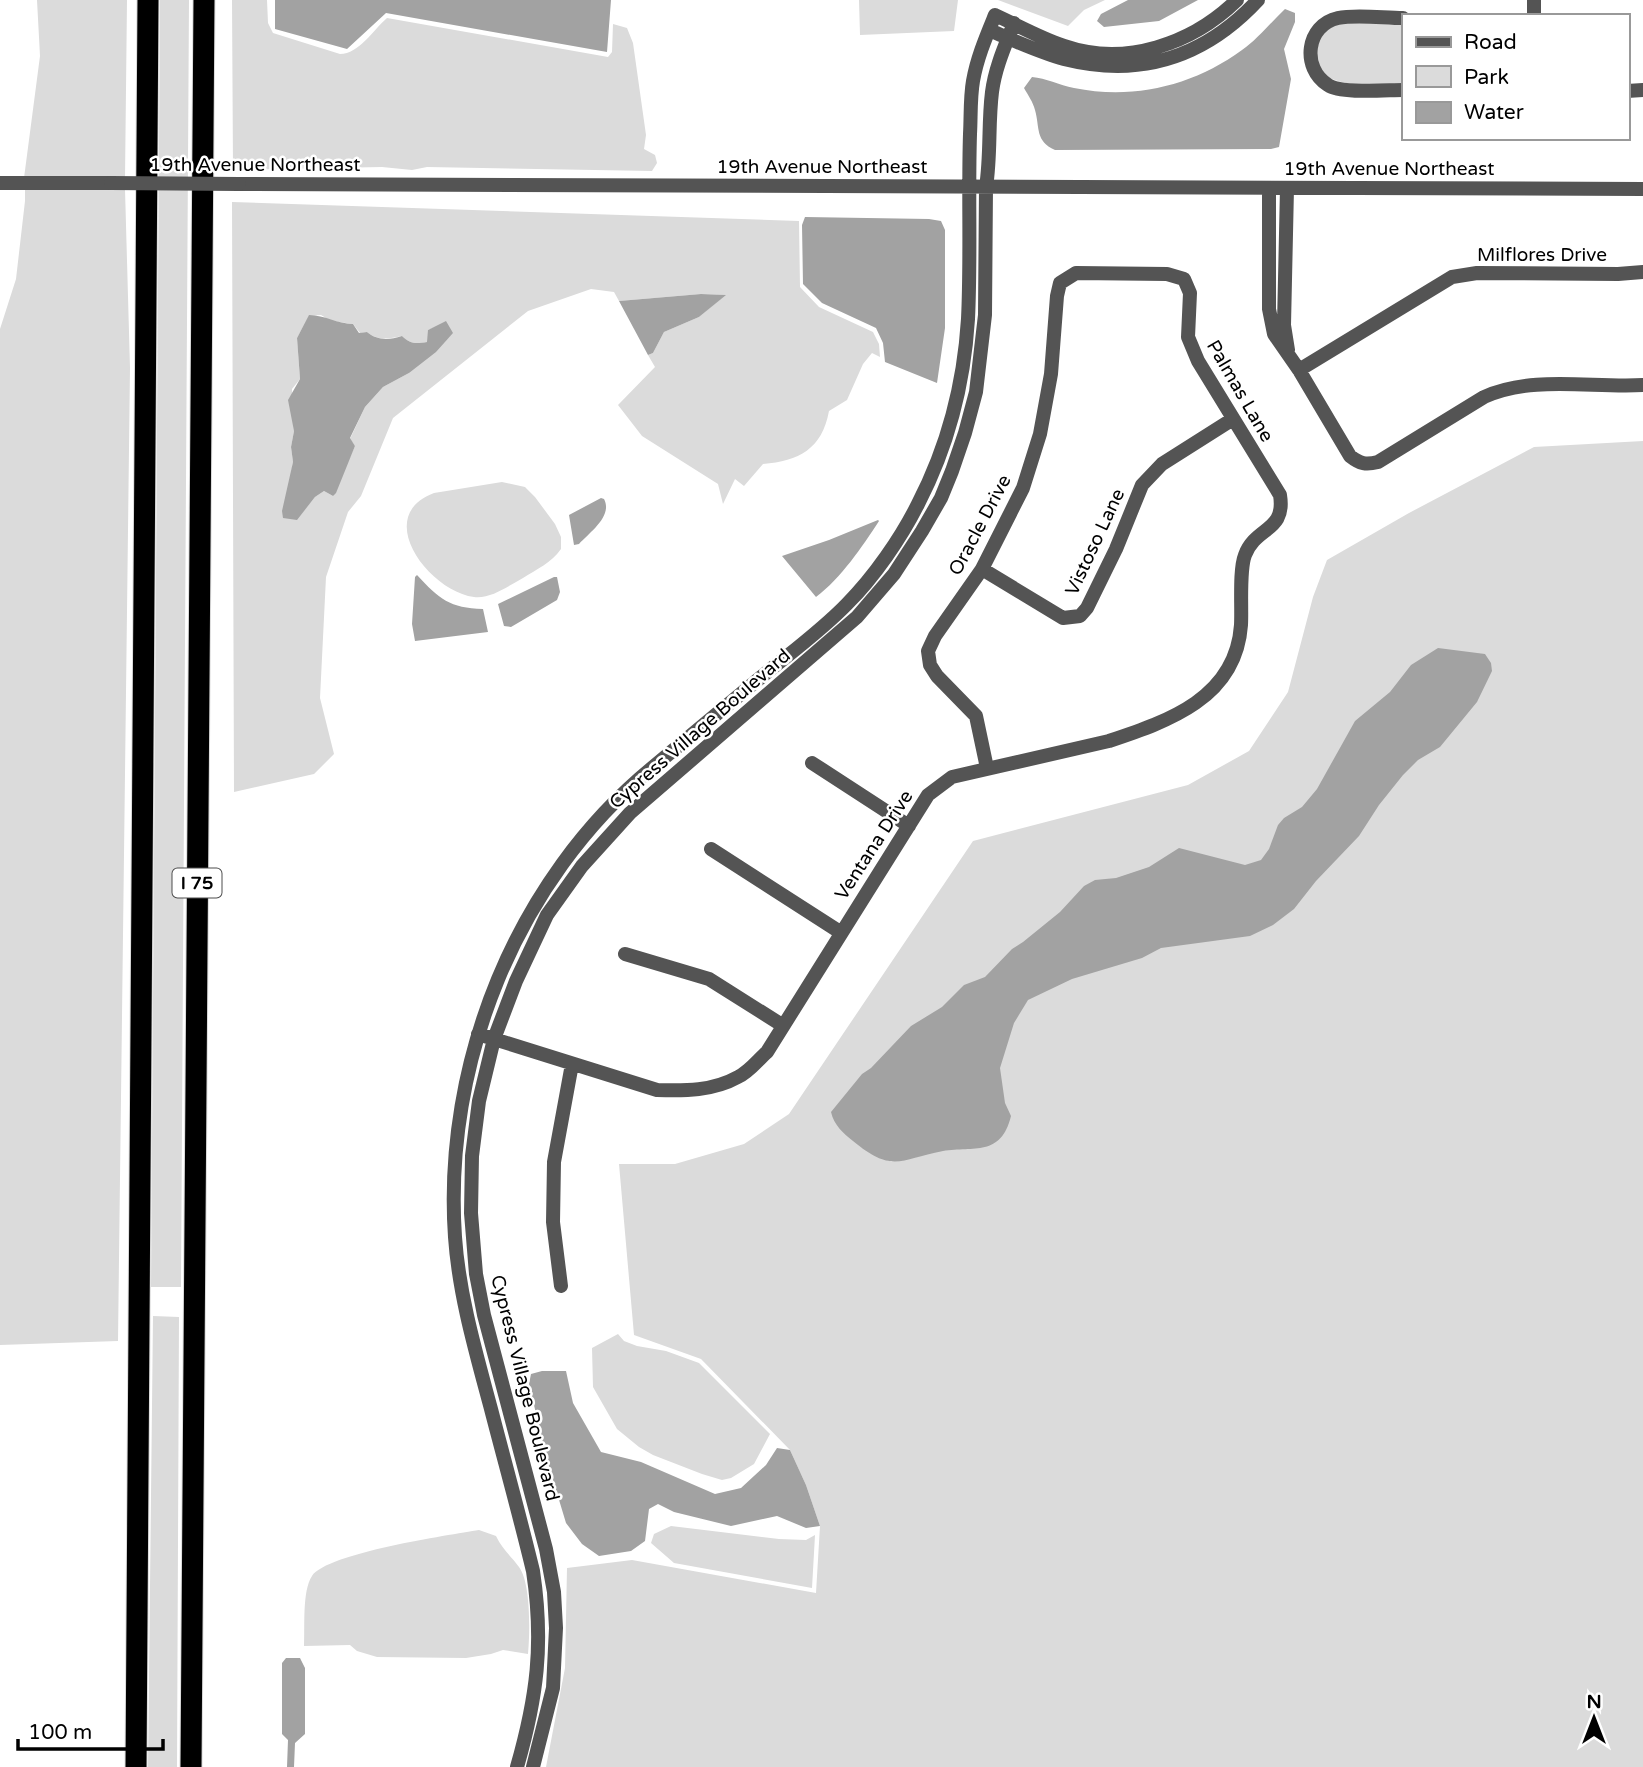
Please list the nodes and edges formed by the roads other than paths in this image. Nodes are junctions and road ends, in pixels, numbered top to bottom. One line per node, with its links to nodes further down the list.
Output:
1 (148, 0): 39 (highway)
2 (204, 0): 40 (highway, I 75)
3 (1237, 0): 6 (street)
4 (1258, 0): 8 (street)
5 (1402, 18): 9 (street)
6 (1014, 23): 7 (street, Cypress Village Boulevard); 8 (street, Cypress Village Boulevard)
7 (989, 30): 8 (street); 11 (street, Cypress Village Boulevard)
8 (1008, 38): 12 (street, Cypress Village Boulevard)
9 (1402, 90)
10 (0, 183): 11 (street, 19th Avenue Northeast, bridge)
11 (968, 187): 12 (street, 19th Avenue Northeast); 35 (street, Cypress Village Boulevard)
12 (986, 187): 13 (street, 19th Avenue Northeast); 36 (street, Cypress Village Boulevard)
13 (1269, 188): 14 (street, 19th Avenue Northeast); 16 (street)
14 (1287, 188): 15 (street, 19th Avenue Northeast); 17 (street)
15 (1643, 189)
16 (1270, 253): 17 (street); 18 (street)
17 (1285, 253): 19 (street)
18 (1270, 272): 19 (street); 22 (street)
19 (1285, 272): 22 (street)
20 (1643, 272): 23 (street, Milflores Drive)
21 (1110, 273): 25 (street, Palmas Lane); 27 (street, Oracle Drive)
22 (1288, 355): 23 (street)
23 (1299, 370): 24 (street)
24 (1643, 385)
25 (1233, 419): 26 (street, Palmas Lane); 27 (street, Vistoso Lane)
26 (1282, 508): 29 (street, Ventana Drive)
27 (982, 569): 29 (street, Oracle Drive)
28 (812, 763): 30 (street)
29 (987, 768): 30 (street, Ventana Drive)
30 (909, 826): 32 (street, Ventana Drive)
31 (711, 849): 32 (street)
32 (841, 932): 34 (street, Ventana Drive)
33 (625, 954): 34 (street)
34 (782, 1025): 37 (street, Ventana Drive)
35 (478, 1034): 36 (street, Ventana Drive); 41 (street, Cypress Village Boulevard)
36 (494, 1039): 37 (street, Ventana Drive); 42 (street, Cypress Village Boulevard)
37 (572, 1064): 38 (street)
38 (561, 1286)
39 (136, 1767)
40 (191, 1767)
41 (516, 1767)
42 (533, 1767)

